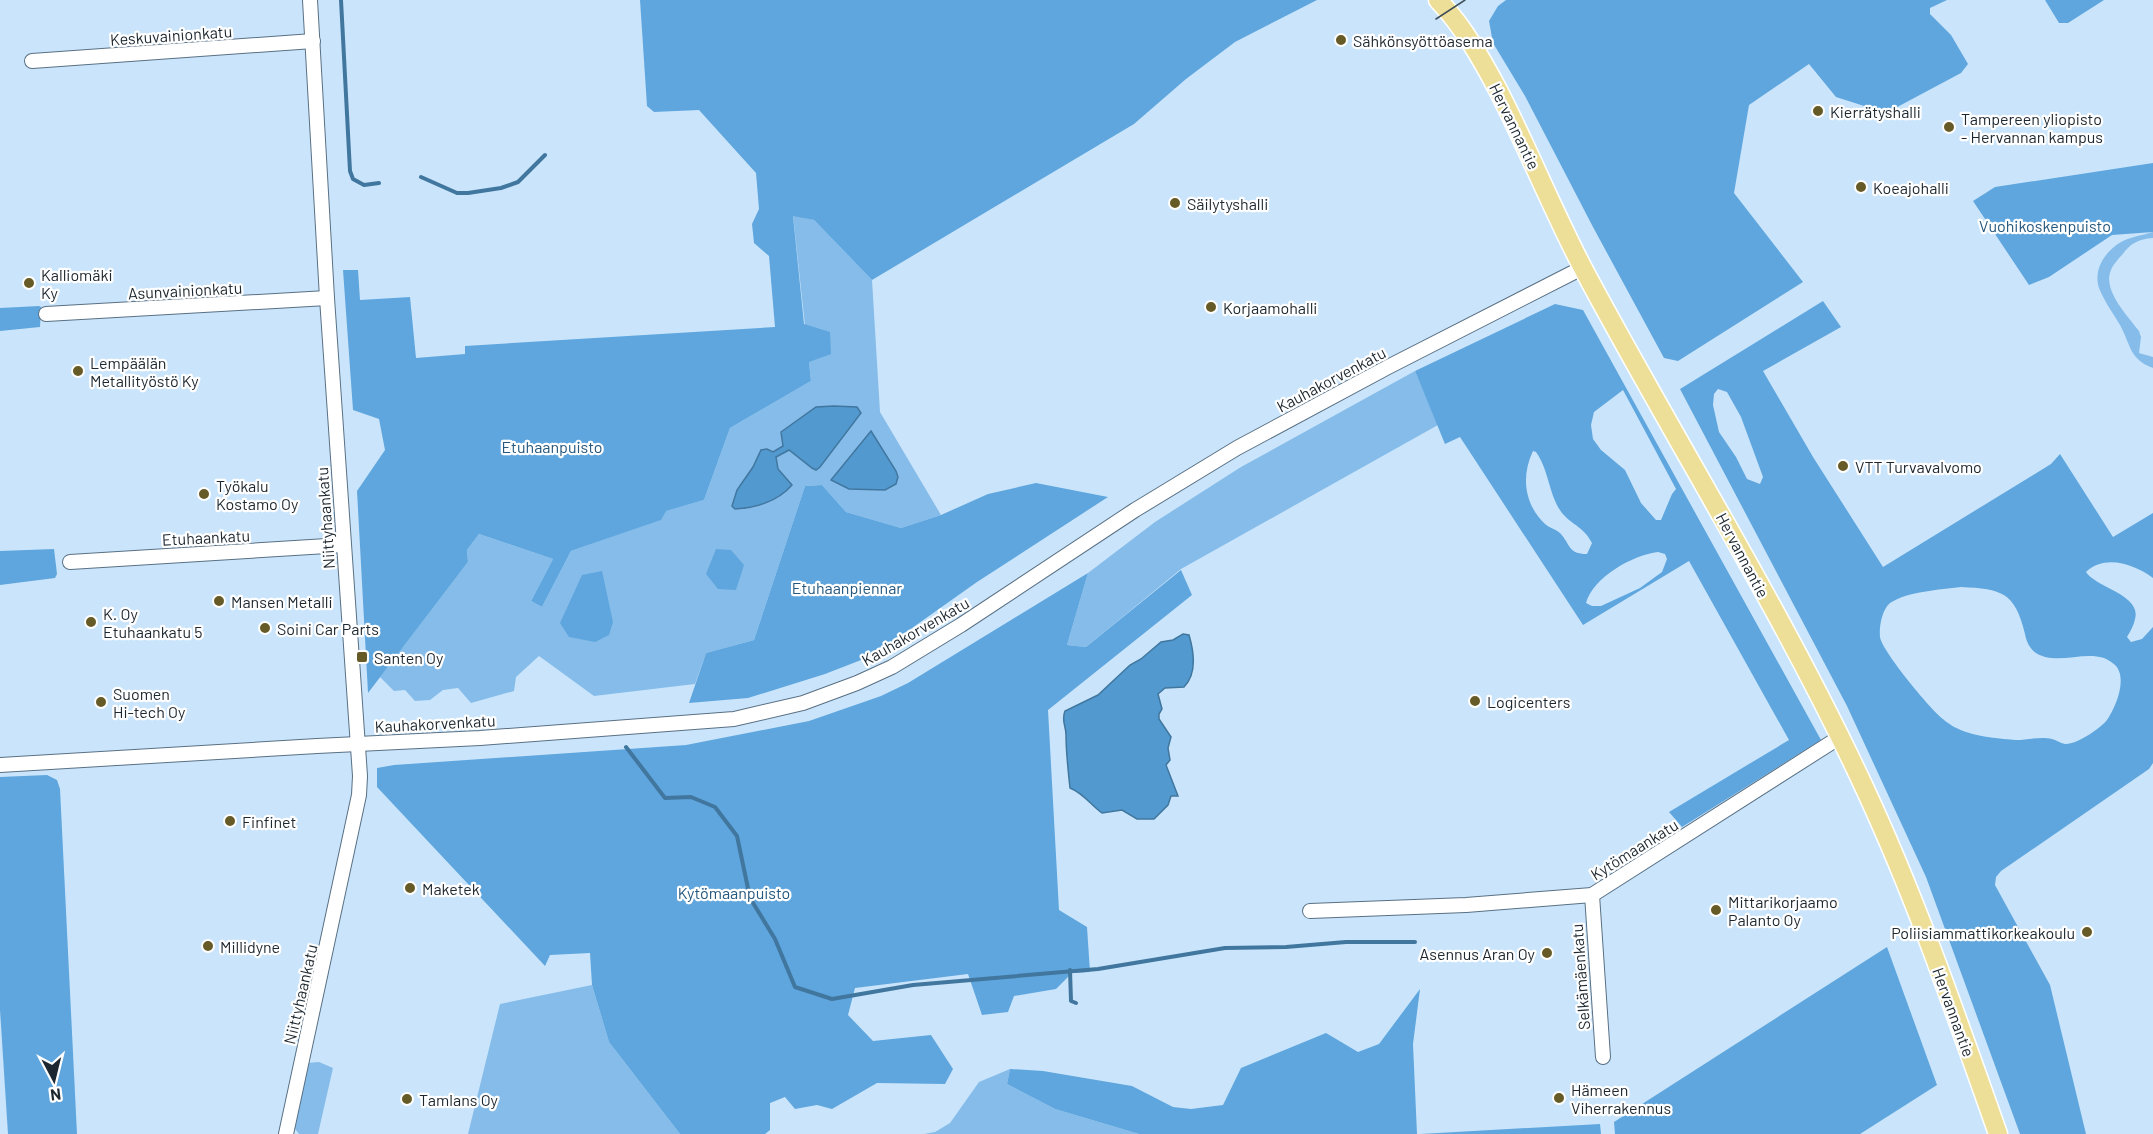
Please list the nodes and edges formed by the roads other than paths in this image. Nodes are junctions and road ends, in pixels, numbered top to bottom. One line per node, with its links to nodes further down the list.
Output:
1 (310, 0): 3 (street, Niittyhaankatu)
2 (1442, 1): 5 (main road, Hervannantie)
3 (313, 41): 4 (street, Keskuvainionkatu); 6 (street, Niittyhaankatu)
4 (32, 61)
5 (1582, 268): 10 (main road, Hervannantie); 11 (street, Kauhakorvenkatu)
6 (327, 298): 7 (street, Asunvainionkatu); 8 (street, Niittyhaankatu)
7 (46, 314)
8 (344, 545): 9 (street, Etuhaankatu); 11 (street, Niittyhaankatu)
9 (70, 562)
10 (1840, 737): 13 (street, Kytömaankatu); 17 (main road, Hervannantie)
11 (356, 744): 12 (street, Kauhakorvenkatu); 16 (street, Niittyhaankatu)
12 (0, 765)
13 (1592, 896): 14 (street, Kytömaankatu); 15 (street, Selkämäenkatu)
14 (1310, 911)
15 (1603, 1057)
16 (286, 1134)
17 (1998, 1134)

